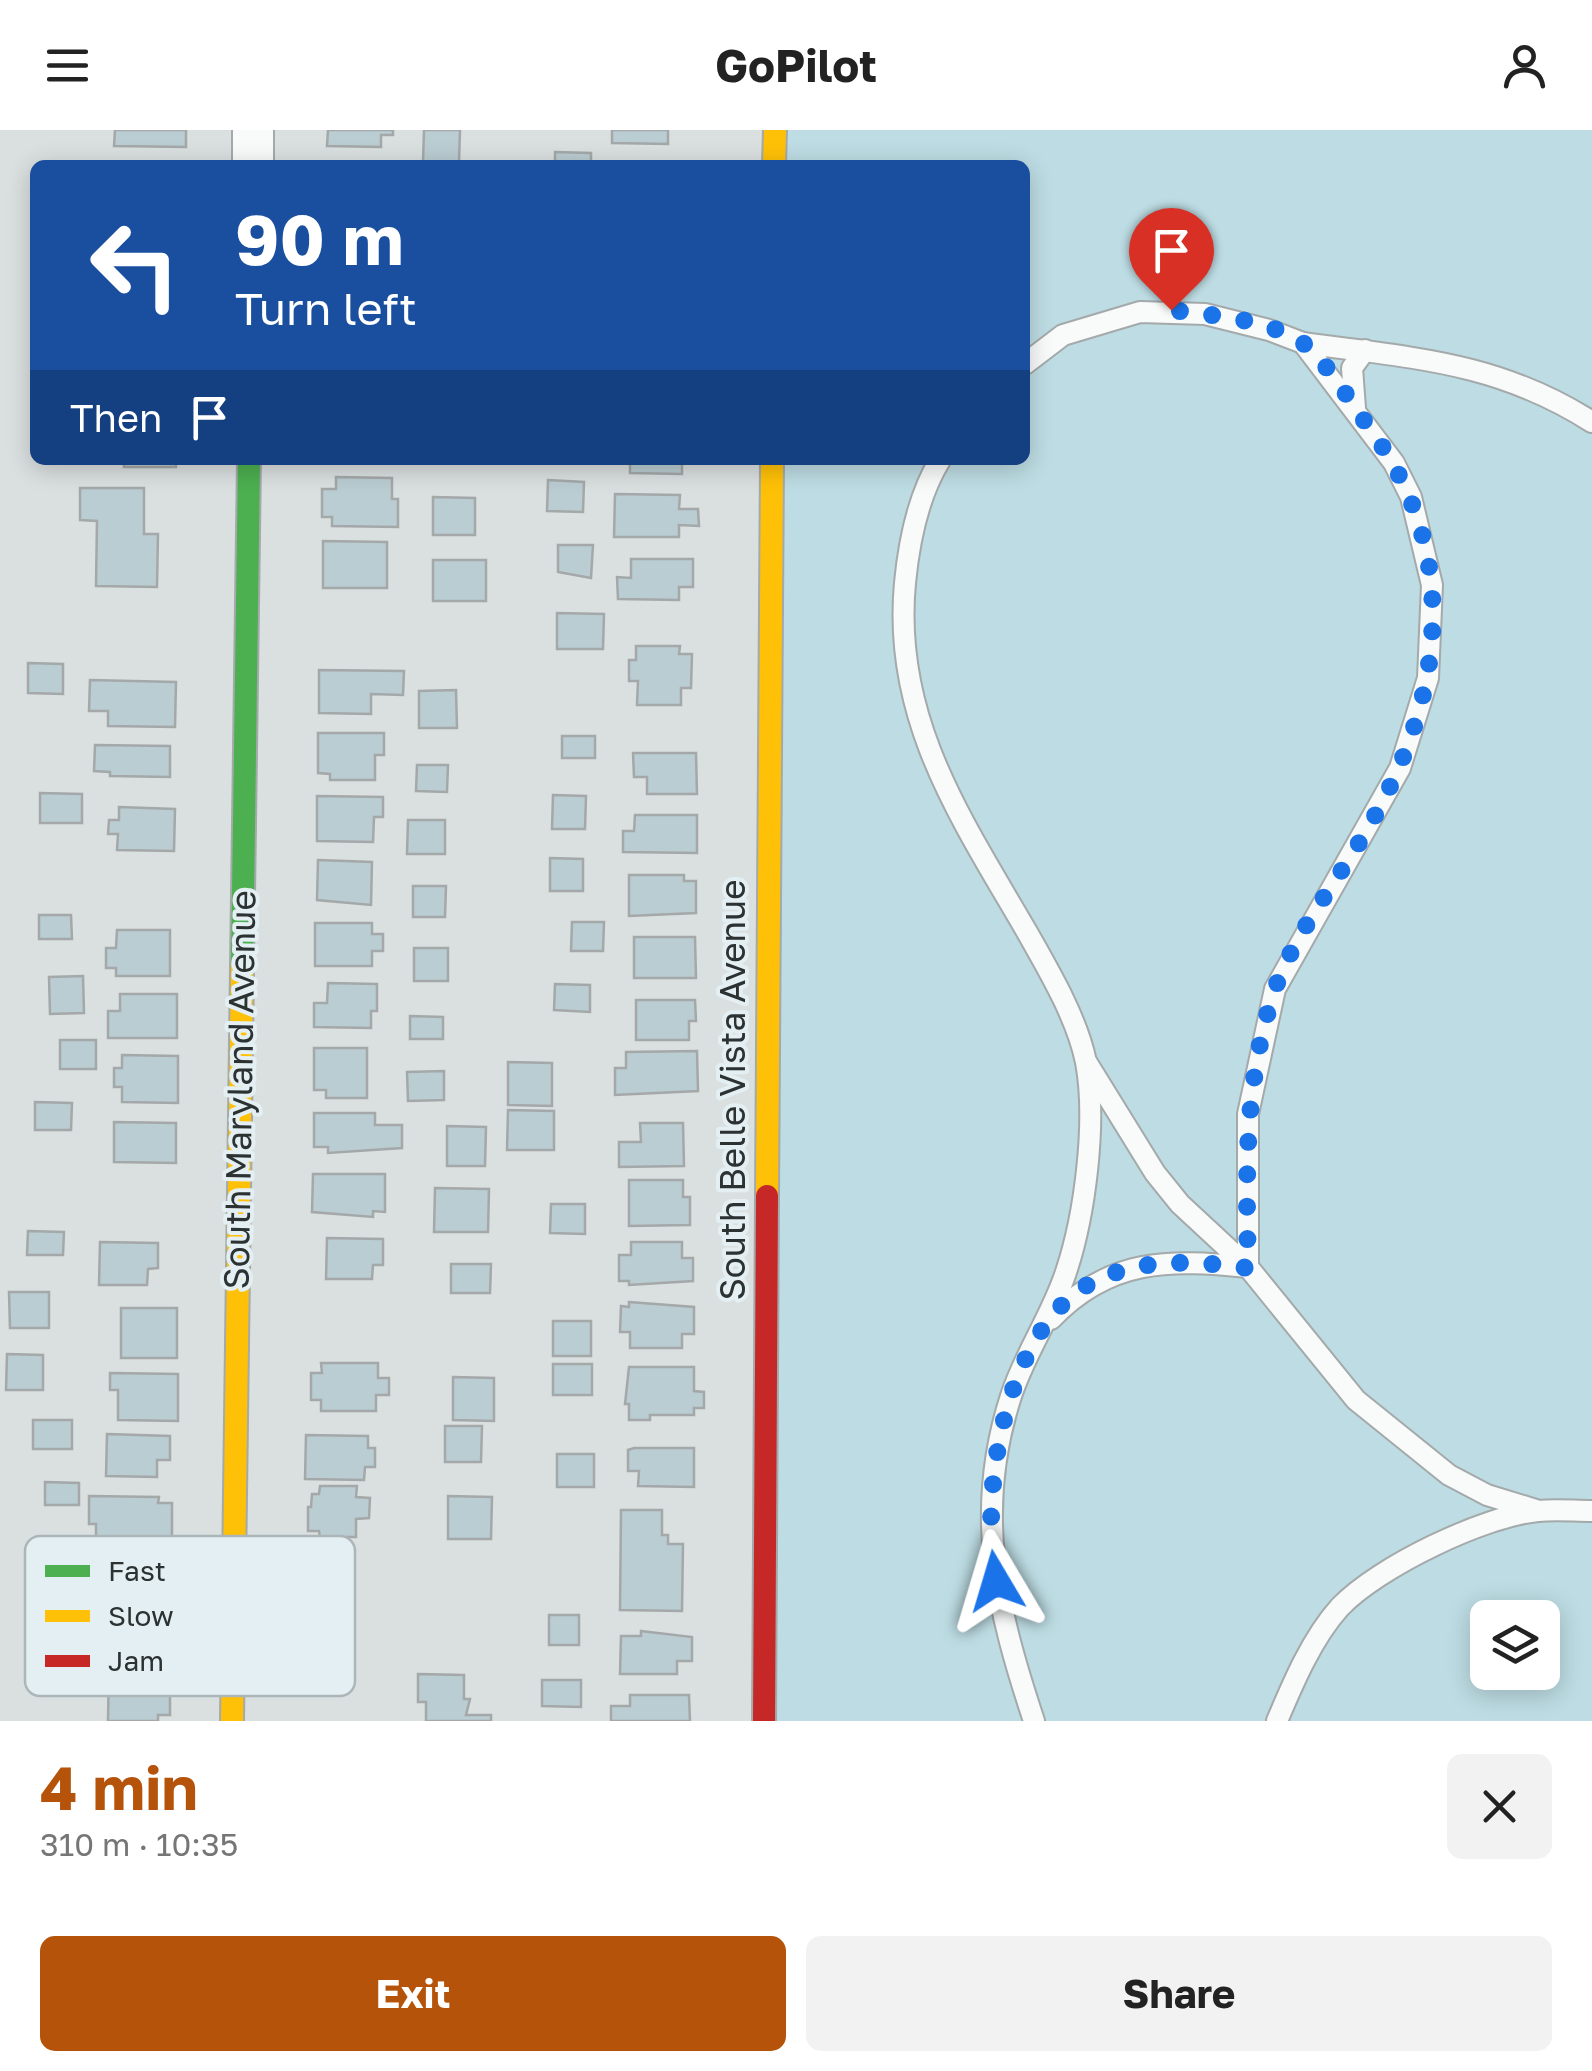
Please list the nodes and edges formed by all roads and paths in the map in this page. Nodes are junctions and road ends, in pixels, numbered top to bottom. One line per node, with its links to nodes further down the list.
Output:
1 (253, 130): 3 (street)
2 (774, 130): 4 (street)
3 (253, 160)
4 (774, 160)
5 (1303, 344): 6 (lane); 7 (lane); 8 (lane)
6 (1364, 350): 8 (lane); 9 (lane)
7 (1030, 360)
8 (1356, 410): 14 (lane)
9 (1592, 422)
10 (249, 465): 18 (street, South Maryland Avenue)
11 (772, 465): 21 (street, South Belle Vista Avenue)
12 (938, 465): 13 (lane)
13 (1086, 1062): 14 (lane); 15 (lane)
14 (1248, 1268): 15 (lane); 16 (lane)
15 (1044, 1328): 22 (lane)
16 (1536, 1510): 17 (lane); 23 (lane)
17 (1592, 1511)
18 (234, 1536)
19 (232, 1696): 20 (street, South Maryland Avenue)
20 (232, 1721)
21 (764, 1721)
22 (1034, 1721)
23 (1276, 1721)

